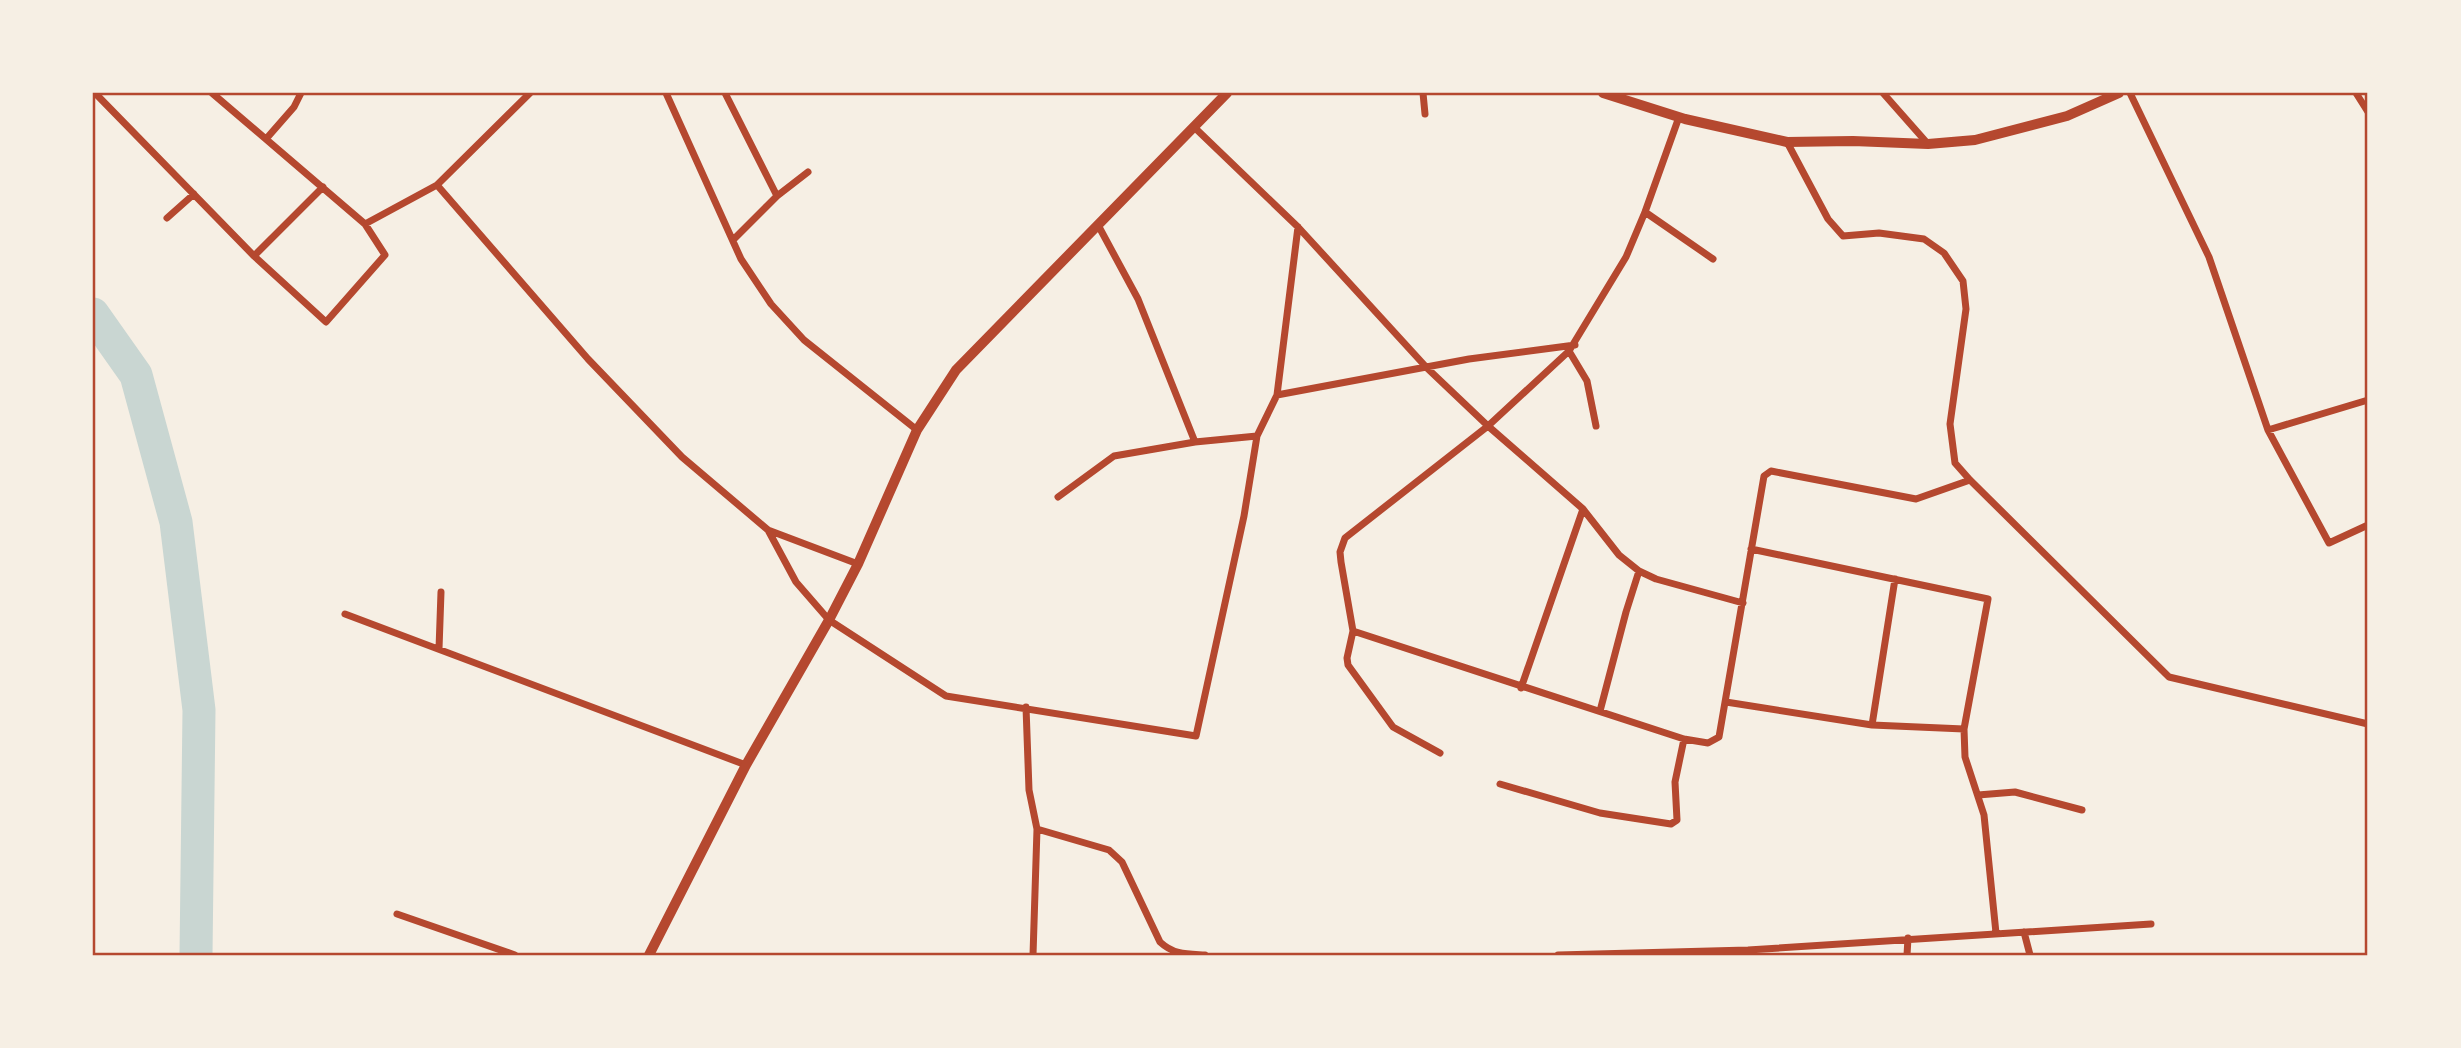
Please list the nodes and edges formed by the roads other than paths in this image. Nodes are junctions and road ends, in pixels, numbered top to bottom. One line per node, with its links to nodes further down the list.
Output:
1 (95, 93): 26 (street)
2 (212, 93): 20 (street)
3 (301, 93): 20 (street)
4 (530, 93): 24 (street)
5 (666, 93): 33 (street)
6 (725, 93): 27 (street)
7 (1227, 93): 19 (main road)
8 (1423, 93): 17 (street)
9 (1603, 93): 15 (main road)
10 (1630, 93): 15 (main road)
11 (1883, 93): 22 (street)
12 (2119, 93): 22 (main road)
13 (2130, 93): 43 (street)
14 (2356, 93): 16 (street)
15 (1640, 105): 18 (main road)
16 (2368, 112)
17 (1425, 114)
18 (1679, 117): 21 (main road); 28 (street)
19 (1194, 127): 31 (main road); 32 (street)
20 (266, 139): 25 (street)
21 (1787, 142): 22 (main road); 46 (street)
22 (1928, 144)
23 (808, 172): 27 (street)
24 (437, 185): 30 (street); 50 (street)
25 (323, 187): 30 (street); 34 (street)
26 (194, 194): 29 (street); 34 (street)
27 (777, 197): 33 (street)
28 (1645, 212): 35 (street); 36 (street)
29 (167, 218)
30 (365, 224): 34 (street)
31 (1098, 225): 42 (main road); 45 (street)
32 (1298, 227): 37 (street); 38 (street)
33 (734, 239): 42 (street)
34 (254, 256)
35 (1713, 259)
36 (1572, 348): 37 (street); 40 (street); 41 (street)
37 (1427, 368): 38 (street); 40 (street)
38 (1277, 395): 44 (street)
39 (2368, 400): 43 (street)
40 (1488, 426): 48 (street); 59 (street)
41 (1596, 426)
42 (916, 430): 52 (main road)
43 (2268, 430): 49 (street)
44 (1257, 436): 45 (street); 63 (street)
45 (1195, 442): 47 (street)
46 (1970, 480): 51 (street); 65 (street)
47 (1058, 497)
48 (1583, 509): 53 (street); 61 (street)
49 (2368, 525)
50 (768, 530): 52 (street); 58 (street)
51 (1751, 549): 54 (street); 56 (street)
52 (858, 564): 58 (main road)
53 (1639, 571): 56 (street); 64 (street)
54 (1895, 579): 66 (street); 67 (street)
55 (441, 592): 60 (street)
56 (1743, 603): 62 (street)
57 (345, 614): 60 (street)
58 (829, 620): 63 (street); 70 (main road)
59 (1353, 631): 61 (street); 69 (street)
60 (439, 649): 70 (street)
61 (1521, 688): 64 (street)
62 (1726, 702): 66 (street); 68 (street)
63 (1026, 707): 74 (street)
64 (1600, 711): 68 (street)
65 (2368, 724)
66 (1871, 725): 67 (street)
67 (1964, 729): 72 (street)
68 (1684, 739): 71 (street)
69 (1440, 753)
70 (746, 765): 83 (main road)
71 (1500, 785)
72 (1978, 795): 73 (street); 78 (street)
73 (2082, 810)
74 (1037, 829): 84 (street); 85 (street)
75 (397, 915): 82 (street)
76 (2151, 924): 77 (street)
77 (2024, 932): 78 (street); 88 (street)
78 (1996, 933): 79 (street)
79 (1908, 938): 80 (street); 87 (street)
80 (1748, 953): 81 (street)
81 (1611, 954): 86 (street)
82 (515, 955)
83 (649, 955)
84 (1033, 955)
85 (1205, 955)
86 (1558, 955)
87 (1907, 955)
88 (2030, 955)

